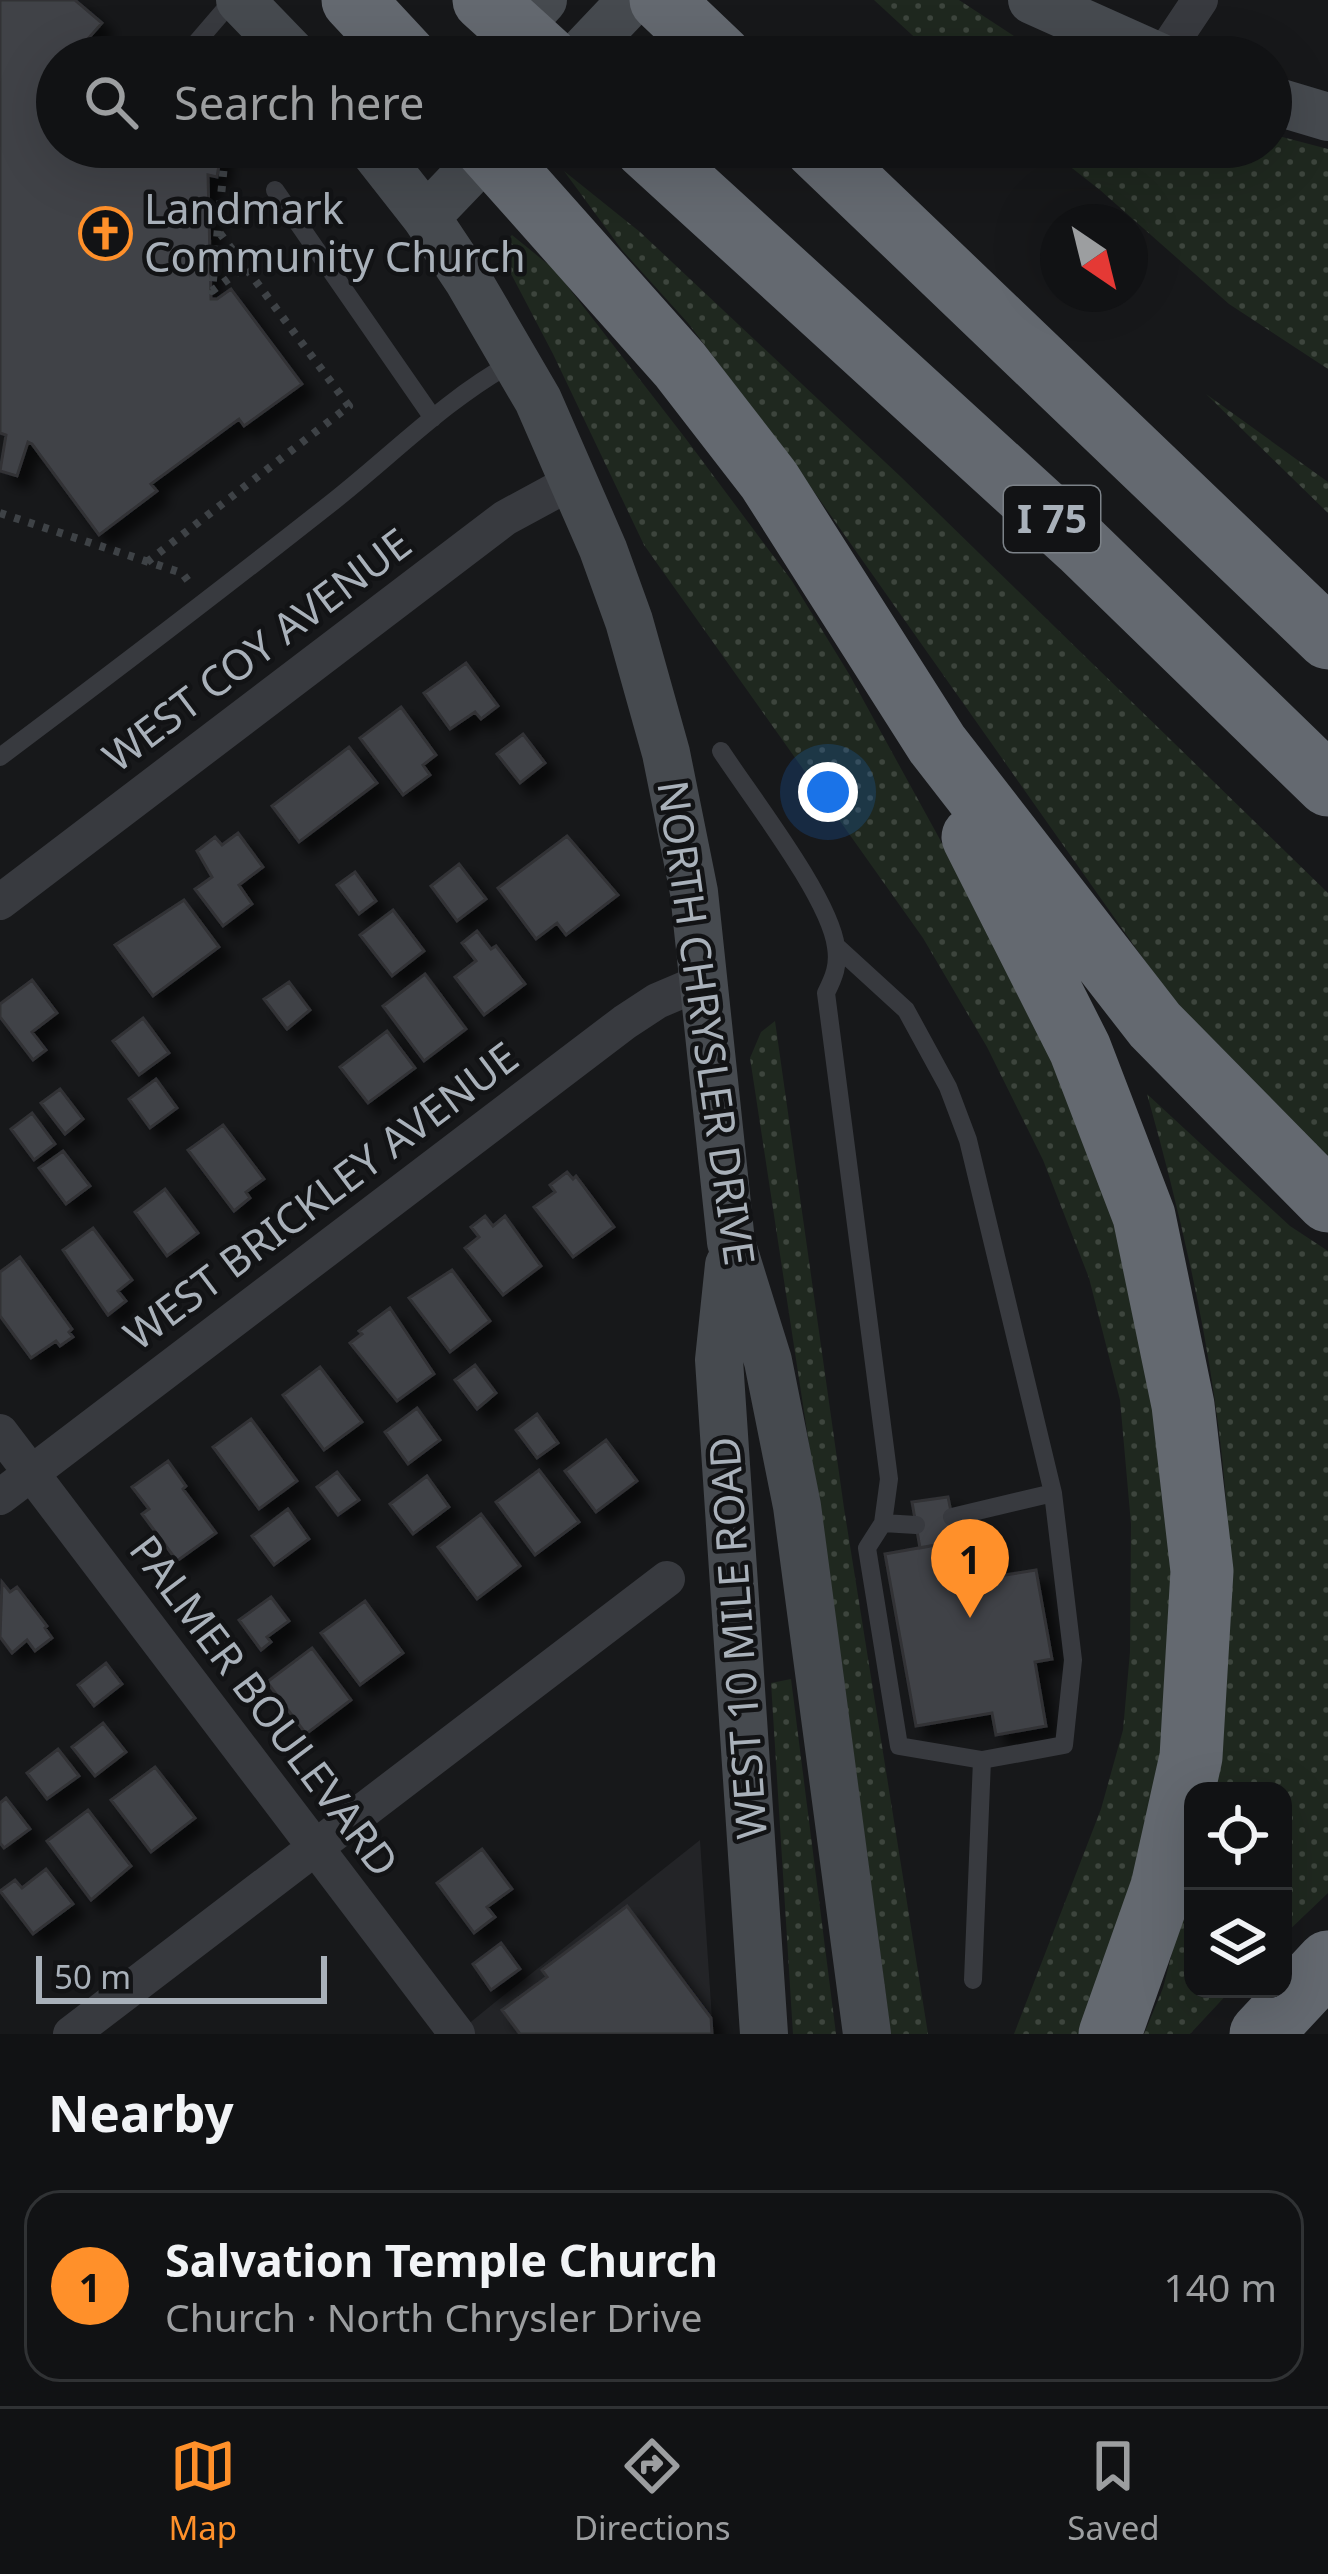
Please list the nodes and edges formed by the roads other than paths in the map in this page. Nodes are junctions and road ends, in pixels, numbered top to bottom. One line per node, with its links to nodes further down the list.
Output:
1 (237, 0): 9 (lane); 10 (main road)
2 (352, 0): 11 (highway)
3 (484, 0): 13 (highway)
4 (543, 0): 12 (main road)
5 (632, 0): 14 (main road)
6 (662, 0): 15 (highway)
7 (1032, 0): 16 (main road)
8 (1200, 0): 17 (street)
9 (204, 36)
10 (274, 36)
11 (386, 36)
12 (510, 36)
13 (524, 36)
14 (598, 36)
15 (699, 36)
16 (1113, 36)
17 (1175, 36)
18 (1292, 107): 19 (main road)
19 (1328, 118)
20 (668, 168): 31 (highway, I 75)
21 (837, 168): 27 (highway, I 75)
22 (466, 173): 24 (main road, NORTH CHRYSLER DRIVE); 28 (highway)
23 (275, 190): 25 (lane)
24 (516, 361): 25 (lane); 26 (main road, NORTH CHRYSLER DRIVE)
25 (433, 418): 30 (lane)
26 (574, 480): 32 (street, WEST COY AVENUE); 34 (main road, NORTH CHRYSLER DRIVE)
27 (1328, 638)
28 (937, 744): 35 (highway); 53 (highway)
29 (721, 751): 33 (lane)
30 (0, 757)
31 (1328, 785)
32 (0, 902)
33 (836, 946): 39 (lane); 42 (lane)
34 (704, 981): 36 (main road, NORTH CHRYSLER DRIVE); 38 (street, WEST BRICKLEY AVENUE)
35 (1328, 1201)
36 (731, 1242): 51 (main road, WEST 10 MILE ROAD); 52 (main road, NORTH CHRYSLER DRIVE)
37 (0, 1432): 38 (street, PALMER BOULEVARD)
38 (31, 1473): 40 (street, WEST BRICKLEY AVENUE); 46 (street, PALMER BOULEVARD)
39 (1053, 1493): 41 (lane); 45 (lane)
40 (0, 1497)
41 (952, 1517)
42 (883, 1523): 43 (lane); 45 (lane)
43 (916, 1525)
44 (668, 1579): 46 (street)
45 (982, 1760): 48 (lane)
46 (316, 1848): 49 (street); 50 (street, PALMER BOULEVARD)
47 (1328, 1962): 54 (highway)
48 (974, 1980)
49 (71, 2034)
50 (457, 2034)
51 (764, 2034)
52 (867, 2034)
53 (1110, 2034)
54 (1261, 2034)

